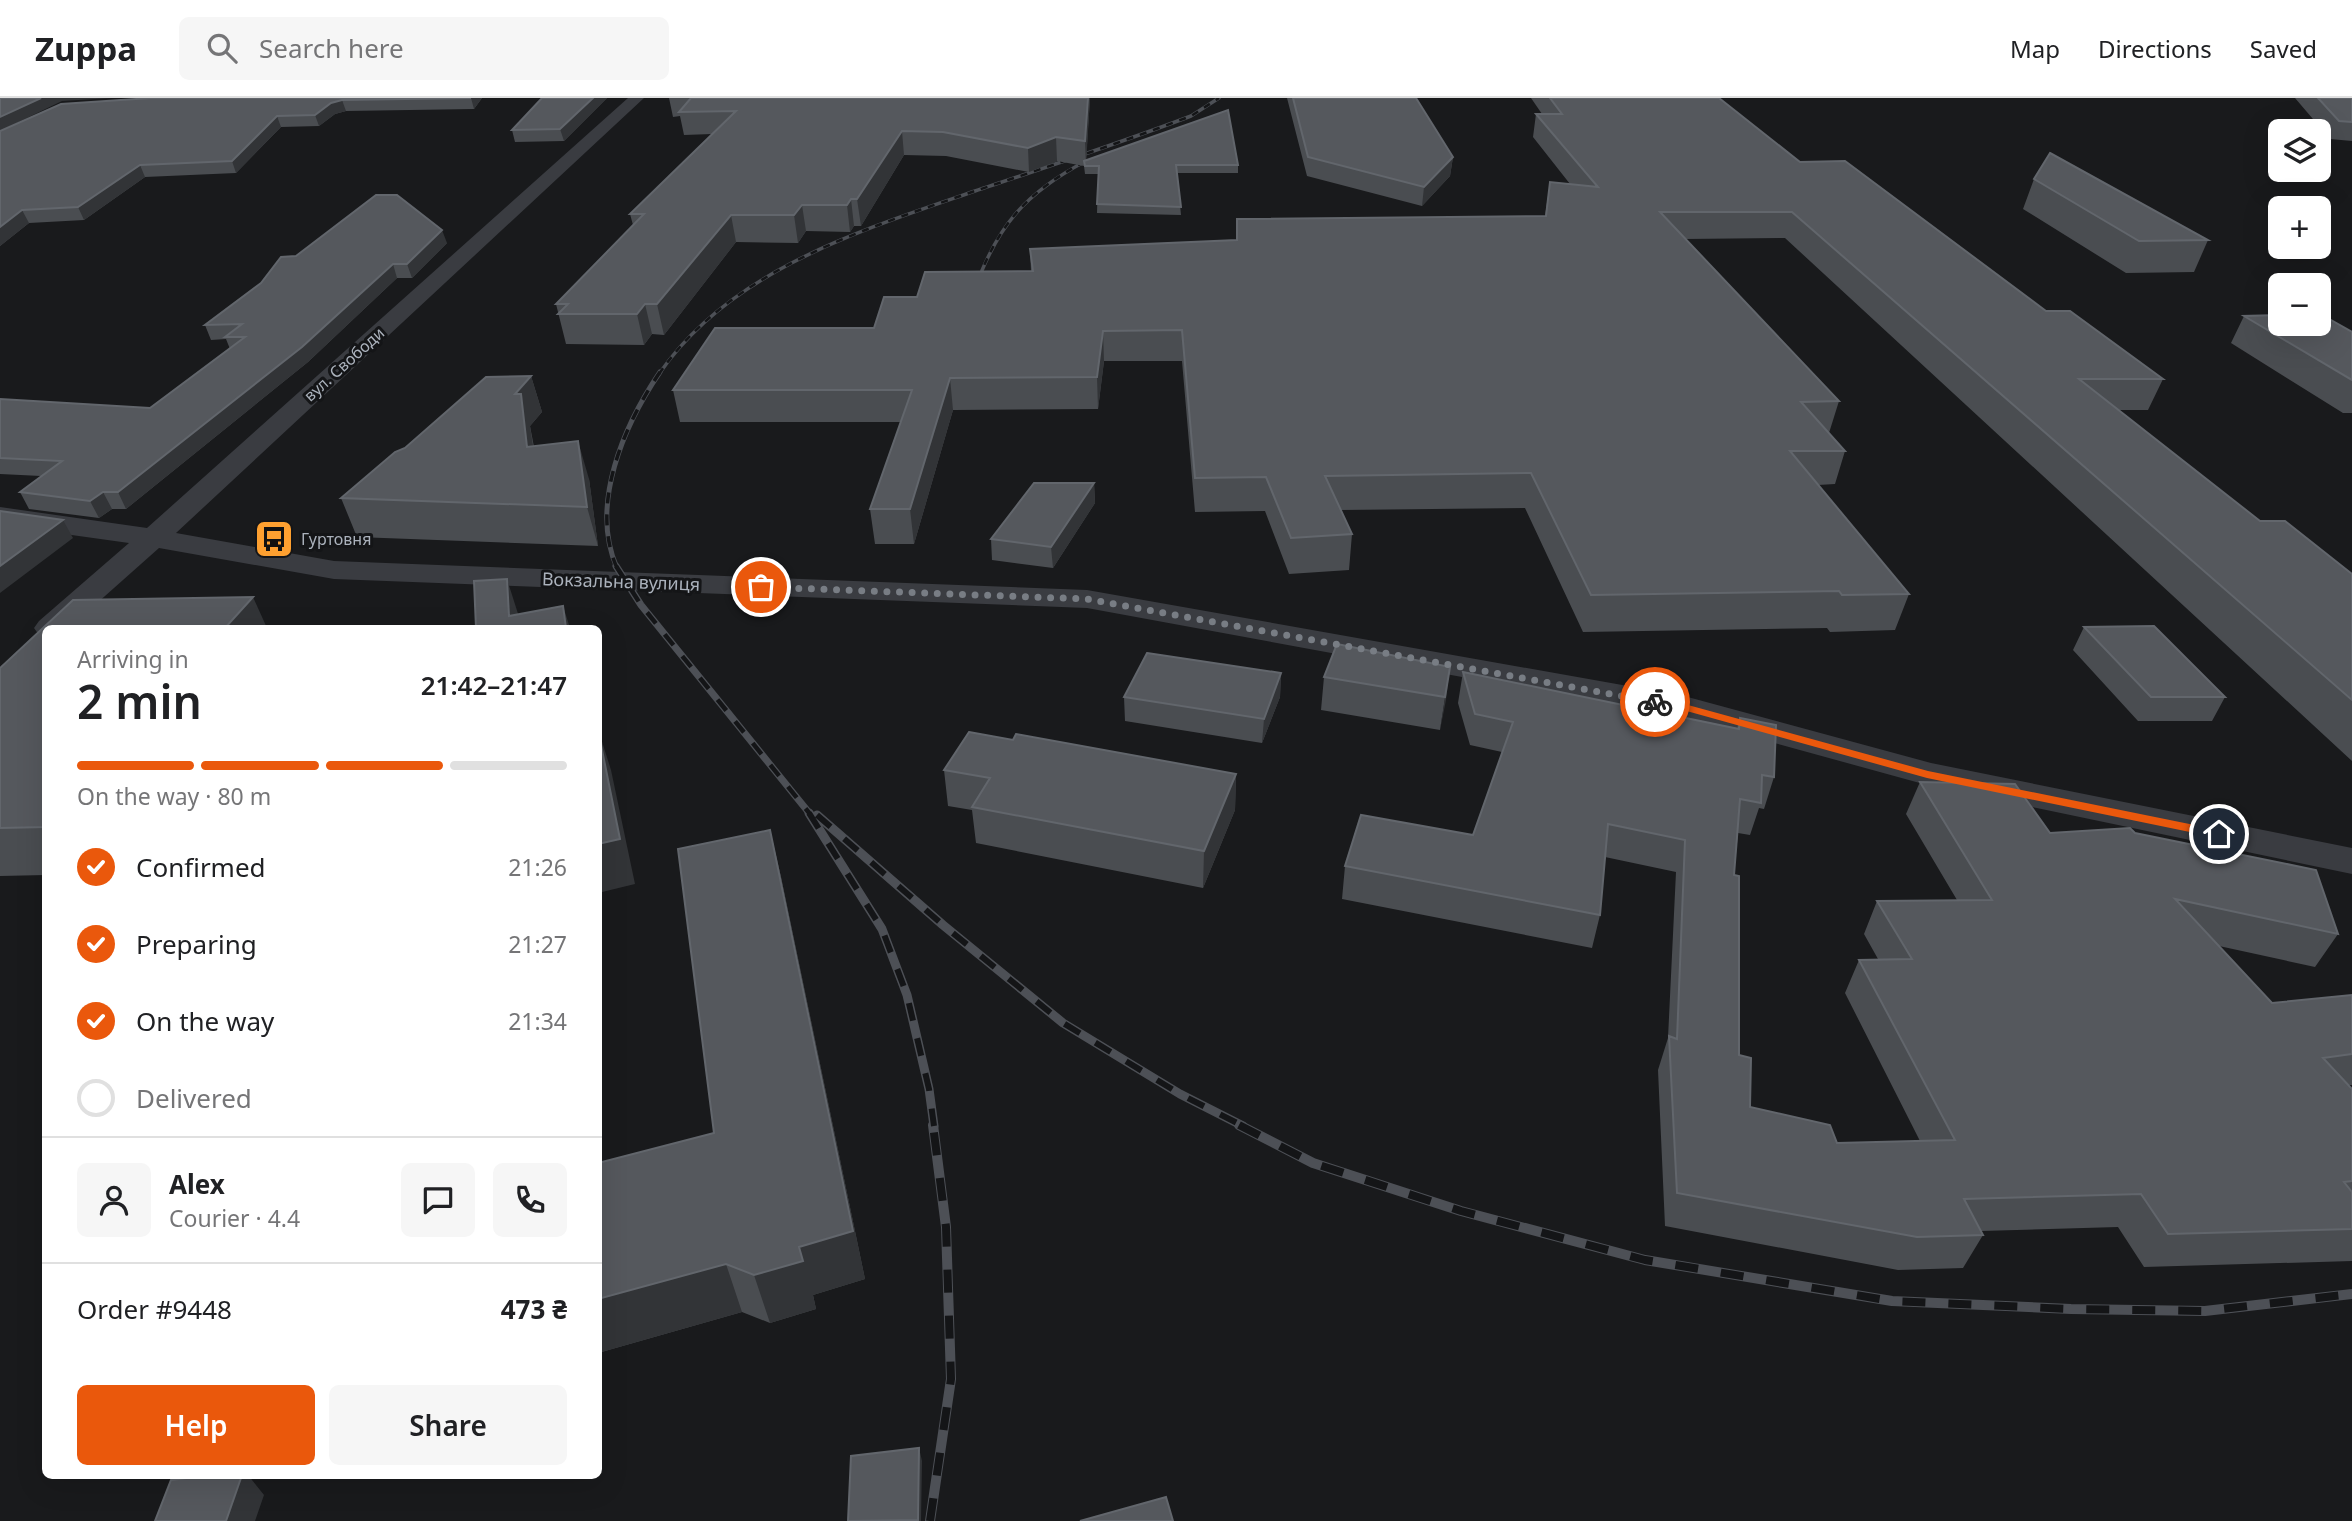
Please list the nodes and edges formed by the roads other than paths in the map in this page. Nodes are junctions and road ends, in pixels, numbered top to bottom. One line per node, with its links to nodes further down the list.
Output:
1 (637, 98): 3 (street, вул. Свободи)
2 (0, 516): 3 (street, Вокзальна вулиця)
3 (153, 538): 4 (street, вул. Свободи); 5 (street, Вокзальна вулиця)
4 (54, 625)
5 (2352, 861)

